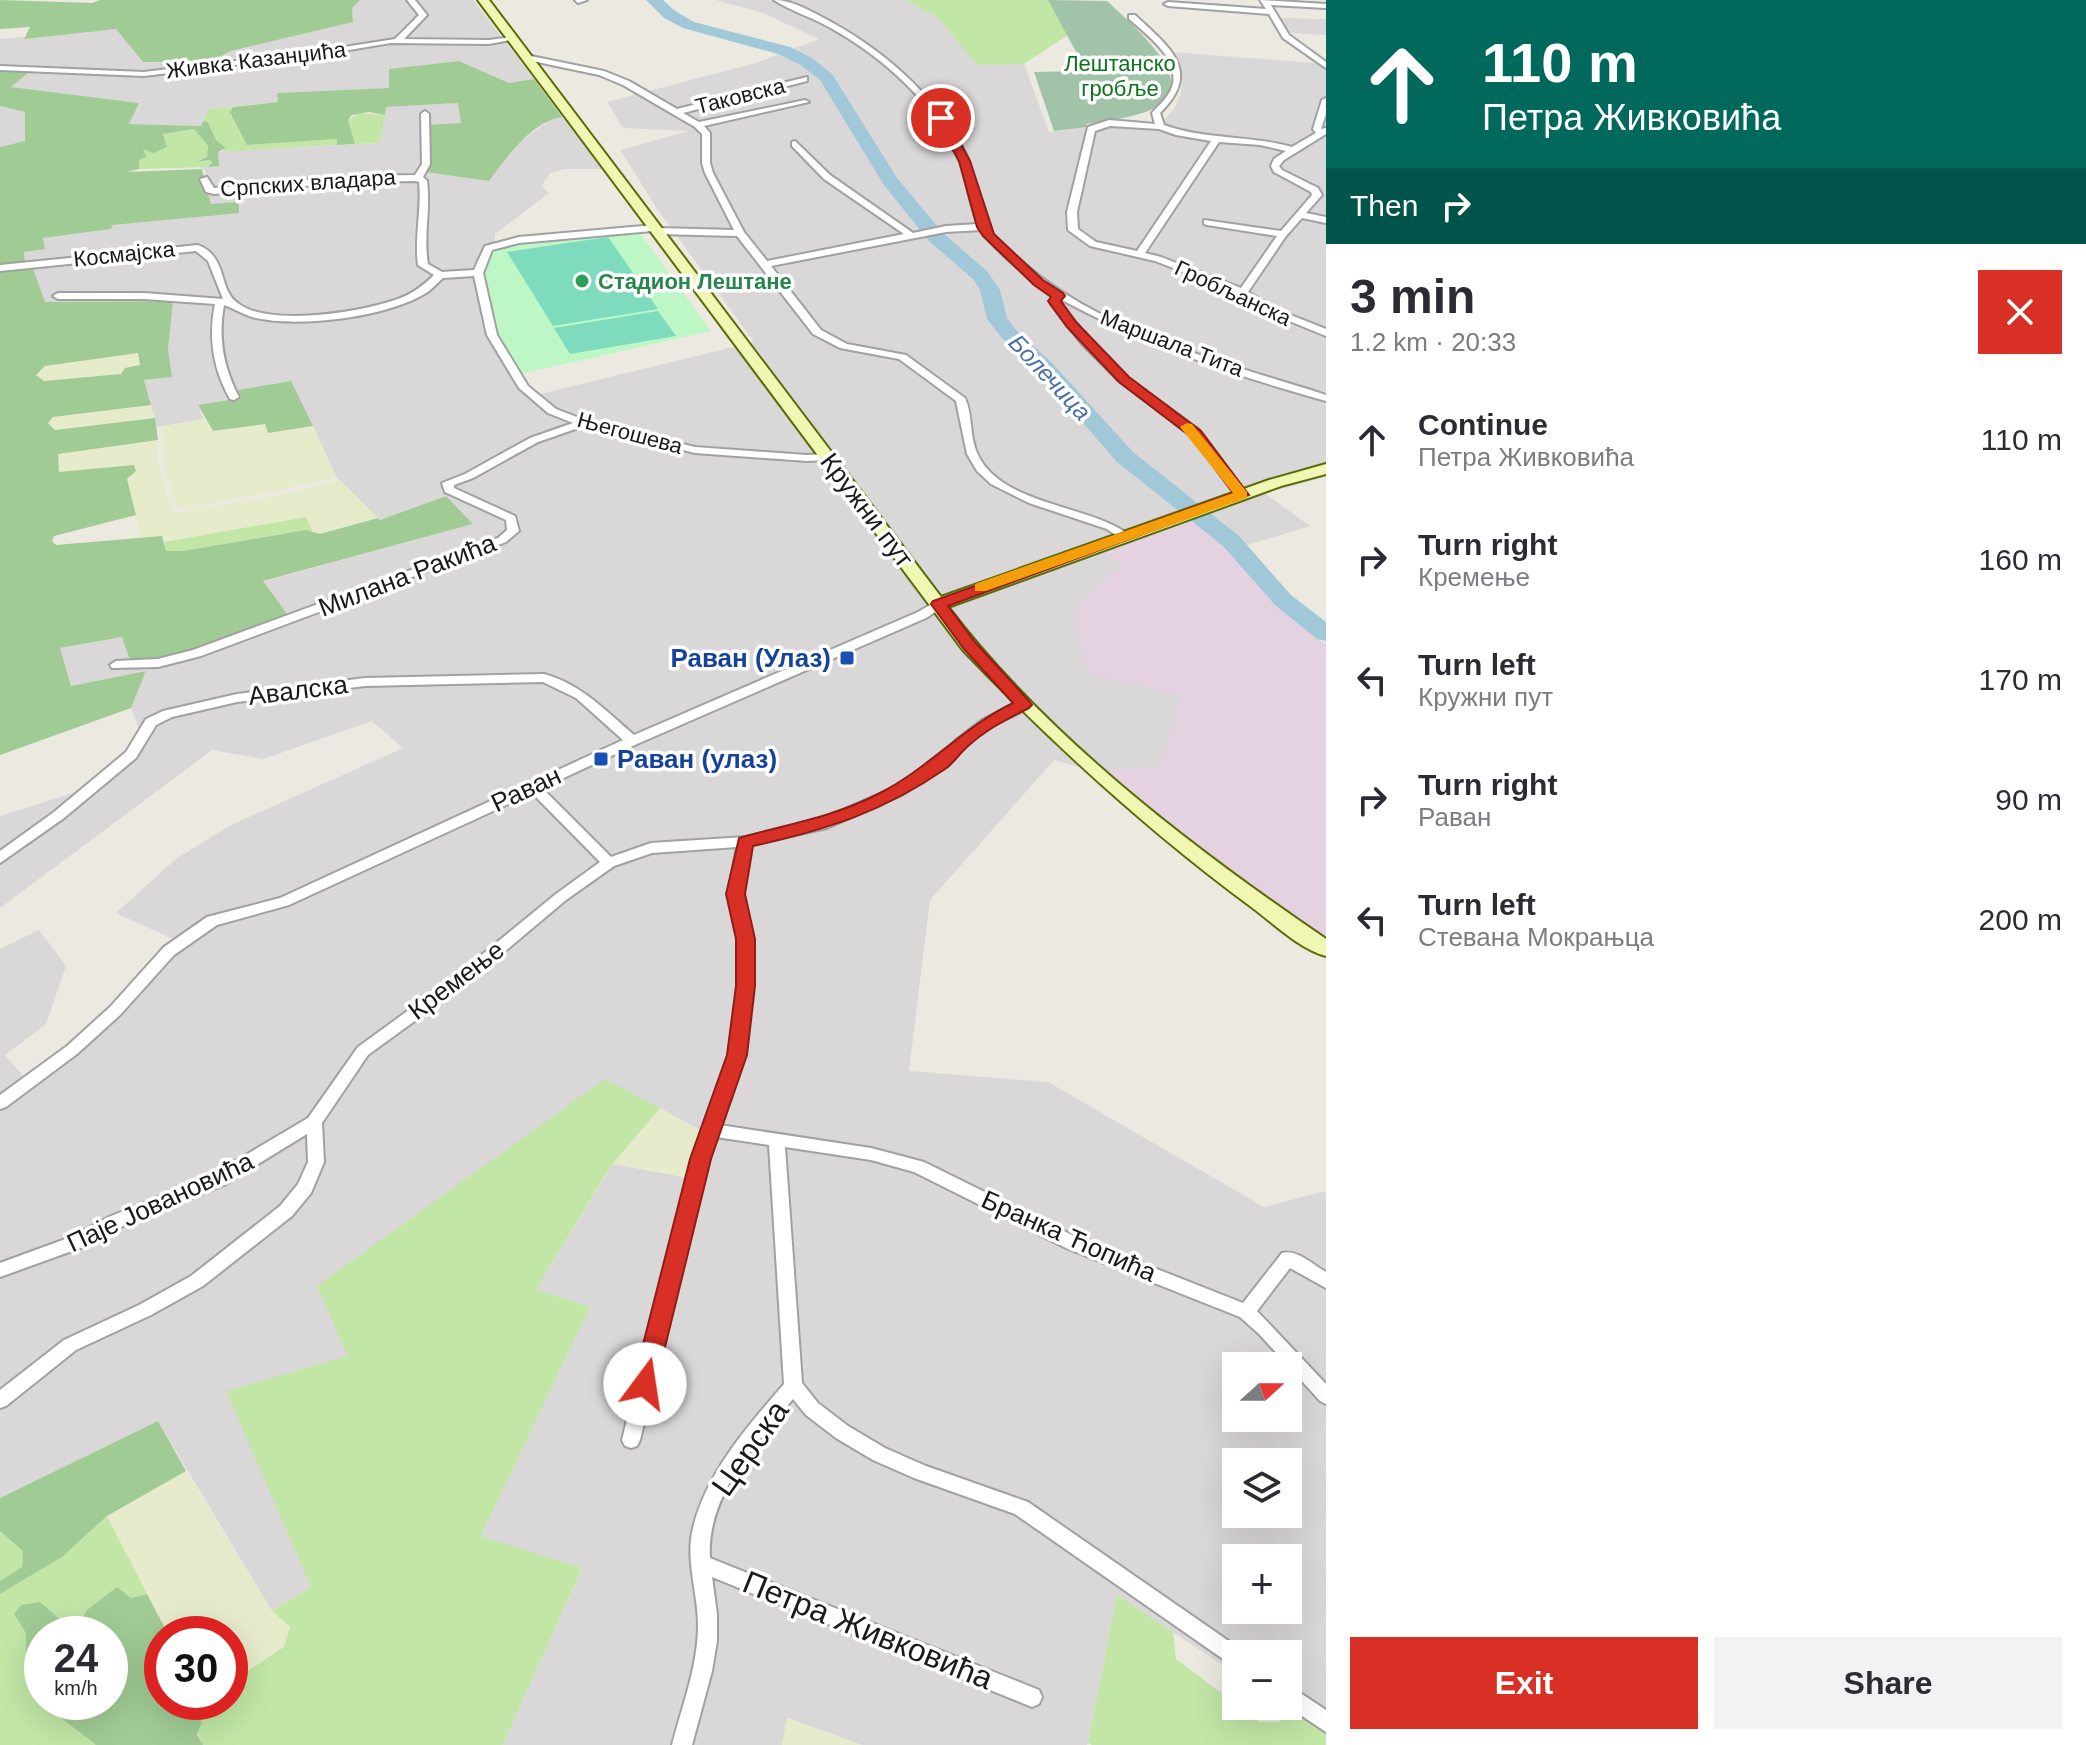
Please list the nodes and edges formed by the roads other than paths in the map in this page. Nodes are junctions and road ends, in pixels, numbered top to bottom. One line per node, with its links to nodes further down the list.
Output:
1 (411, 0): 9 (street)
2 (483, 0): 8 (main road, Кружни пут)
3 (778, 0): 32 (street, Маршала Тита)
4 (1168, 4): 5 (street)
5 (1268, 5): 6 (street); 11 (street)
6 (1326, 6)
7 (1132, 17): 17 (street)
8 (512, 39): 9 (street, Живка Казанџића); 10 (main road, Кружни пут)
9 (398, 40): 12 (street, Живка Казанџића)
10 (526, 57): 16 (street); 33 (main road, Кружни пут)
11 (1325, 65)
12 (0, 68)
13 (804, 79): 16 (street, Таковска)
14 (1326, 100): 22 (street)
15 (805, 102): 20 (street)
16 (676, 112): 20 (street)
17 (1156, 113): 19 (street); 21 (street)
18 (425, 114): 26 (street, Српских владара)
19 (1121, 123): 21 (street); 37 (street, Гробљанска)
20 (698, 125): 34 (street)
21 (1160, 127): 23 (street)
22 (1323, 131): 25 (street)
23 (1217, 139): 25 (street); 37 (street, Гробљанска)
24 (795, 144): 36 (street)
25 (1293, 150): 28 (street)
26 (418, 178): 27 (street, Српских владара); 41 (street, Српских владара)
27 (204, 179)
28 (1322, 194): 29 (street)
29 (1300, 215): 30 (street); 35 (street)
30 (1326, 220)
31 (1207, 222): 35 (street)
32 (983, 227): 36 (street); 44 (street, Маршала Тита)
33 (656, 230): 34 (street); 40 (street); 50 (main road, Кружни пут)
34 (740, 233): 38 (street)
35 (1283, 234): 42 (street)
36 (912, 236): 38 (street)
37 (1140, 254): 42 (street, Гробљанска)
38 (767, 264): 53 (street)
39 (0, 268): 45 (street, Космајска)
40 (478, 273): 41 (street); 49 (street, Његошева)
41 (440, 275): 45 (street)
42 (1243, 292): 46 (street, Гробљанска)
43 (58, 296): 45 (street)
44 (1059, 296): 48 (street, Маршала Тита); 52 (street)
45 (225, 302): 47 (street)
46 (1326, 333)
47 (234, 397)
48 (1326, 398)
49 (583, 423): 50 (street, Његошева); 55 (street, Милана Ракића)
50 (827, 457): 54 (main road, Кружни пут)
51 (1326, 469): 52 (main road, Раван)
52 (1242, 495): 53 (main road, Раван)
53 (1124, 536): 54 (main road, Раван)
54 (939, 604): 56 (main road, Кружни пут); 57 (street, Раван)
55 (116, 665)
56 (1024, 705): 59 (street, Кремење); 62 (main road, Кружни пут)
57 (632, 741): 58 (street, Раван); 60 (street, Авалска)
58 (533, 786): 61 (street); 63 (street, Раван)
59 (745, 842): 61 (street, Кремење); 65 (street)
60 (0, 858)
61 (609, 863): 64 (street, Кремење)
62 (1326, 949)
63 (0, 1103)
64 (314, 1122): 67 (street, Паје Јовановића); 72 (street)
65 (711, 1130): 66 (street); 73 (street)
66 (777, 1141): 69 (street, Бранка Ћопића); 70 (street)
67 (0, 1270)
68 (1326, 1281): 69 (street)
69 (1246, 1312): 71 (street, Бранка Ћопића)
70 (793, 1386): 74 (street, Церска); 75 (street)
71 (1326, 1396)
72 (0, 1400)
73 (631, 1440)
74 (703, 1564): 76 (street, Петра Живковића); 79 (street, Церска)
75 (1222, 1648)
76 (1032, 1697)
77 (1302, 1705): 78 (street)
78 (1326, 1722)
79 (682, 1745)

